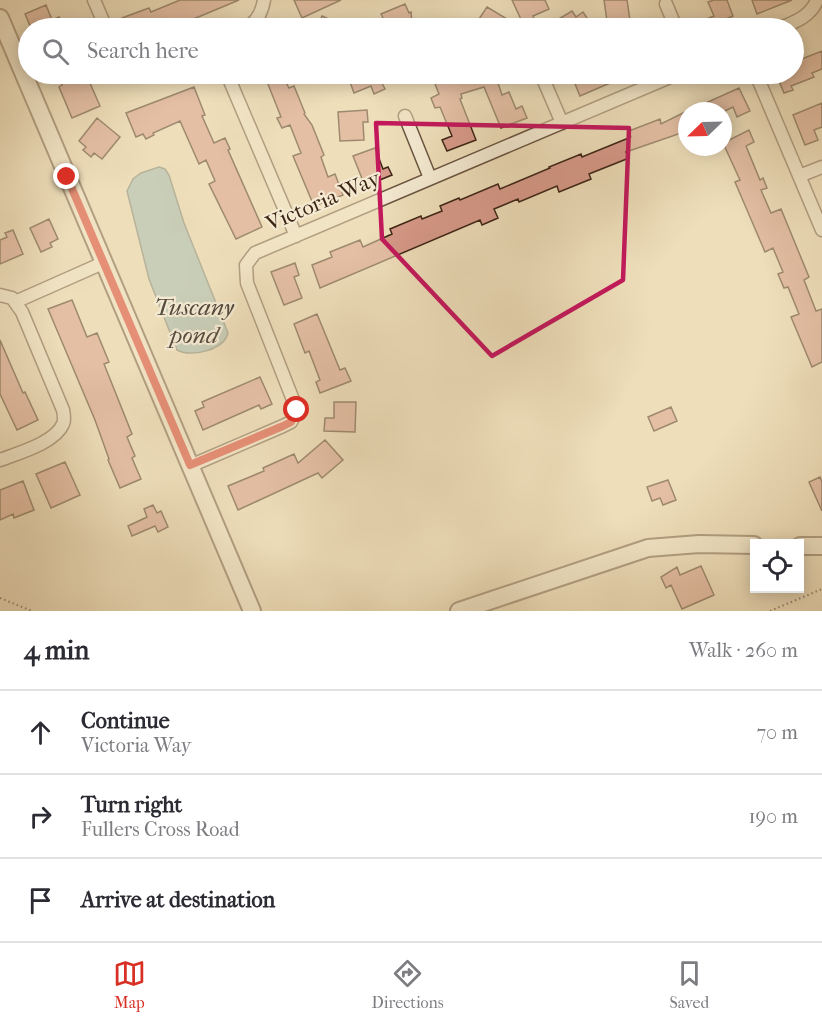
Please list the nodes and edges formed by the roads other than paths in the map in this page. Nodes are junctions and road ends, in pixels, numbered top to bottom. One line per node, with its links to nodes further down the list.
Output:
1 (94, 0): 6 (street)
2 (264, 0): 7 (street)
3 (817, 0): 9 (street)
4 (666, 4): 8 (street)
5 (0, 18): 10 (street)
6 (102, 18)
7 (257, 18)
8 (672, 18)
9 (801, 18)
10 (18, 61)
11 (28, 84): 23 (street)
12 (231, 84): 22 (street)
13 (545, 84): 17 (street)
14 (654, 84): 17 (street, Victoria Way)
15 (760, 84): 19 (street)
16 (405, 116): 20 (street)
17 (562, 123): 20 (street, Victoria Way)
18 (822, 167): 19 (street)
19 (799, 176): 21 (street)
20 (430, 177): 22 (street, Victoria Way)
21 (822, 230)
22 (296, 236): 27 (street, Victoria Way)
23 (103, 263): 25 (street); 27 (street)
24 (0, 295): 25 (street)
25 (15, 302): 26 (street)
26 (0, 460)
27 (190, 465): 31 (street)
28 (750, 545): 32 (street)
29 (804, 546): 30 (street)
30 (822, 546)
31 (252, 611)
32 (459, 611)

